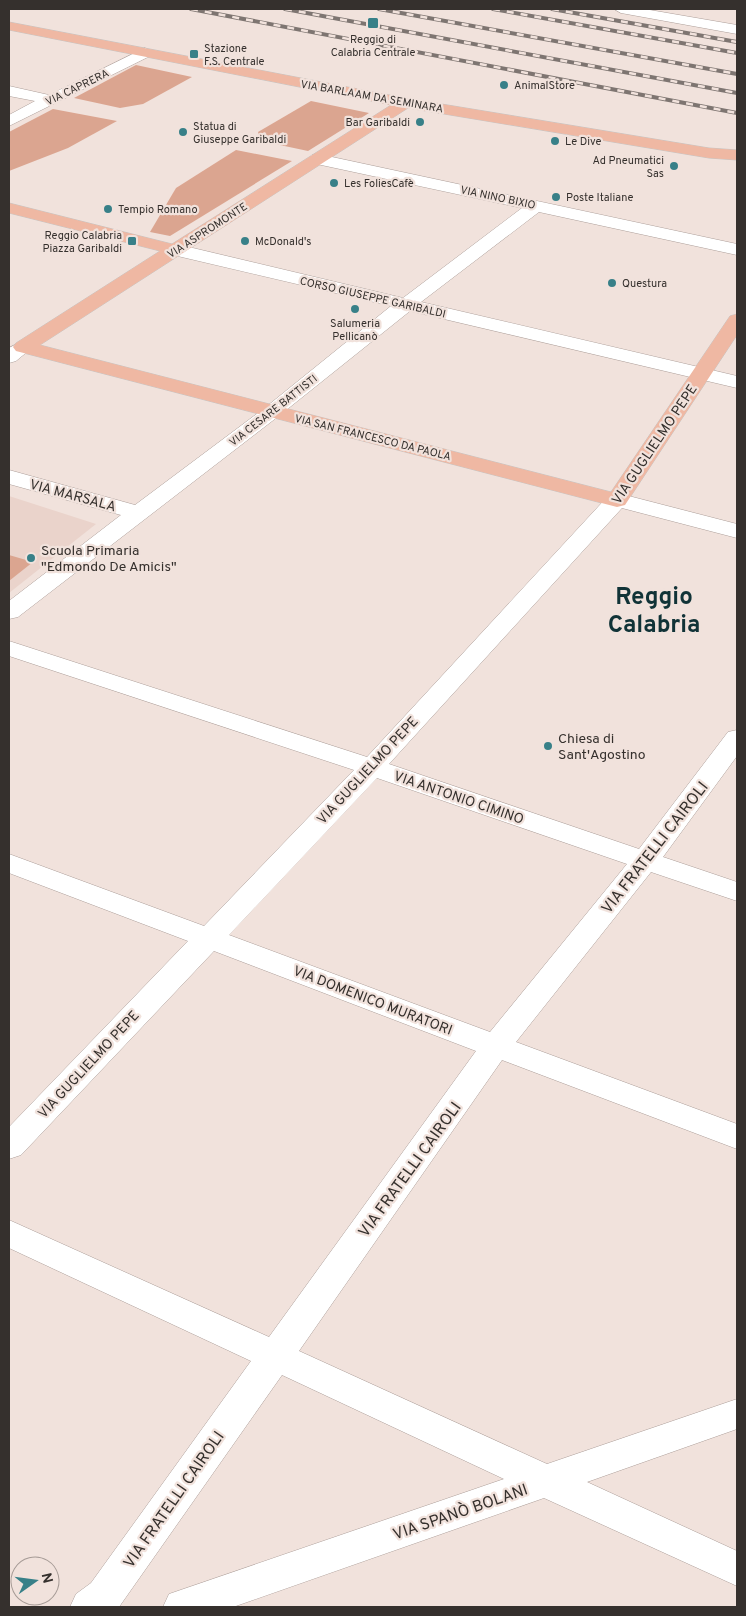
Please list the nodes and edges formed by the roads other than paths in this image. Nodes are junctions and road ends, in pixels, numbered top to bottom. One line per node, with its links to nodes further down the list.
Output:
1 (621, 9): 3 (street)
2 (9, 26): 4 (main road, VIA BARLAAM DA SEMINARA)
3 (737, 30)
4 (145, 53): 6 (street, VIA CAPRERA); 7 (main road, VIA BARLAAM DA SEMINARA)
5 (9, 91): 6 (street)
6 (51, 100): 8 (street, VIA CAPRERA)
7 (405, 103): 9 (main road, VIA BARLAAM DA SEMINARA); 11 (main road, VIA ASPROMONTE)
8 (9, 121)
9 (709, 153): 10 (main road, VIA BARLAAM DA SEMINARA); 12 (main road)
10 (737, 155)
11 (318, 159): 13 (street, VIA NINO BIXIO); 16 (main road, VIA ASPROMONTE)
12 (737, 159)
13 (537, 205): 15 (street, VIA NINO BIXIO); 17 (street, VIA CESARE BATTISTI)
14 (9, 208): 16 (main road, CORSO GIUSEPPE GARIBALDI)
15 (737, 249)
16 (176, 250): 17 (street, CORSO GIUSEPPE GARIBALDI); 19 (main road, VIA ASPROMONTE)
17 (404, 305): 20 (street, CORSO GIUSEPPE GARIBALDI); 22 (street, VIA CESARE BATTISTI)
18 (737, 320): 20 (main road, VIA GUGLIELMO PEPE)
19 (14, 349): 22 (main road, VIA SAN FRANCESCO DA PAOLA)
20 (701, 374): 21 (street, CORSO GIUSEPPE GARIBALDI); 24 (main road, VIA GUGLIELMO PEPE)
21 (737, 382)
22 (273, 412): 24 (main road, VIA SAN FRANCESCO DA PAOLA); 25 (street, VIA CESARE BATTISTI)
23 (9, 477): 25 (street, VIA MARSALA)
24 (617, 500): 26 (street, VIA SAN FRANCESCO DA PAOLA); 30 (street, VIA GUGLIELMO PEPE)
25 (138, 513): 27 (street, VIA CESARE BATTISTI)
26 (737, 531)
27 (9, 612)
28 (9, 648): 30 (street, VIA ANTONIO CIMINO)
29 (737, 738): 31 (street, VIA FRATELLI CAIROLI)
30 (372, 766): 31 (street, VIA ANTONIO CIMINO); 34 (street, VIA GUGLIELMO PEPE)
31 (645, 860): 33 (street, VIA ANTONIO CIMINO); 35 (street, VIA FRATELLI CAIROLI)
32 (9, 863): 34 (street, VIA DOMENICO MURATORI)
33 (737, 892)
34 (207, 938): 35 (street, VIA DOMENICO MURATORI); 37 (street, VIA GUGLIELMO PEPE)
35 (496, 1046): 36 (street, VIA DOMENICO MURATORI); 39 (street, VIA FRATELLI CAIROLI)
36 (737, 1137)
37 (9, 1147)
38 (9, 1233): 39 (street)
39 (275, 1356): 41 (street); 43 (street, VIA FRATELLI CAIROLI)
40 (737, 1414): 41 (street, VIA SPANÒ BOLANI)
41 (547, 1481): 42 (street); 44 (street, VIA SPANÒ BOLANI)
42 (737, 1569)
43 (90, 1607)
44 (183, 1607)

